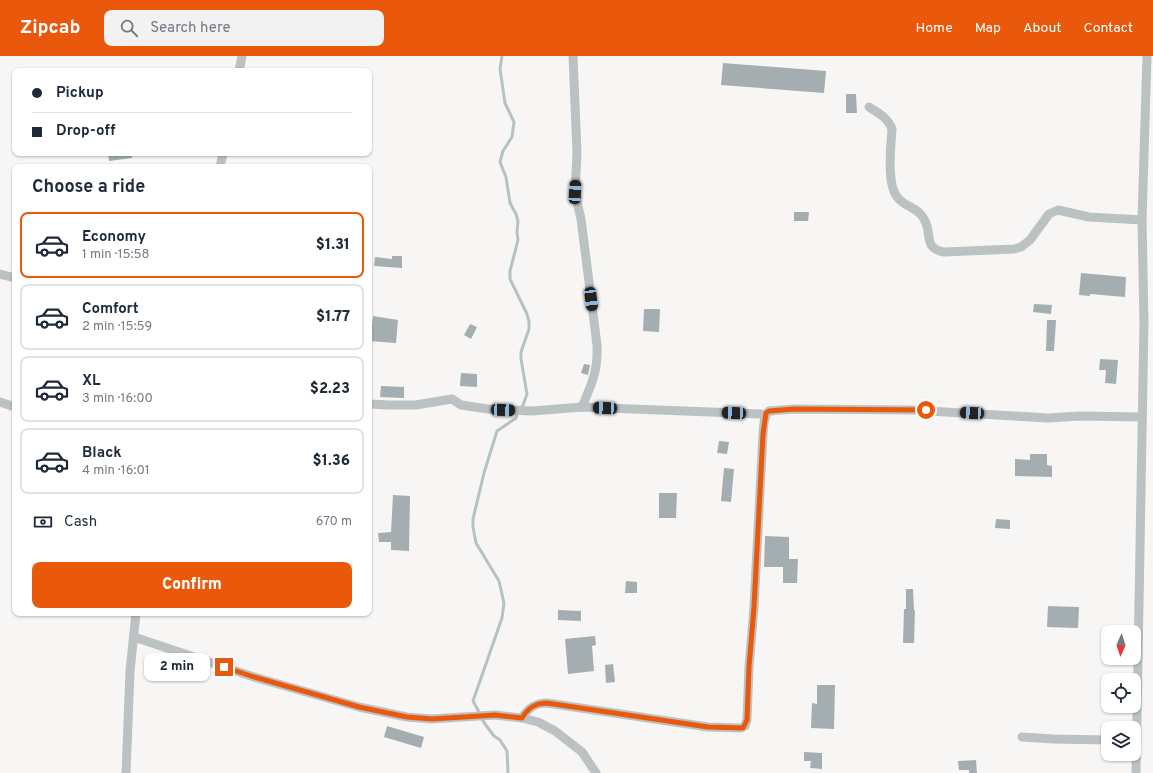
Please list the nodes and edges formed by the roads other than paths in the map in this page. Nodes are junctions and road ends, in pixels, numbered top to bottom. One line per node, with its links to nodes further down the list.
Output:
1 (242, 56): 4 (street)
2 (573, 56): 12 (street)
3 (1147, 56): 6 (street)
4 (240, 68)
5 (869, 107): 6 (street)
6 (1142, 220): 14 (street)
7 (0, 274): 8 (street)
8 (12, 277)
9 (0, 402): 11 (street)
10 (372, 404): 12 (street)
11 (12, 406)
12 (582, 407): 13 (street)
13 (765, 417): 14 (street); 17 (street)
14 (1142, 417): 18 (street)
15 (136, 616): 16 (street)
16 (134, 636): 17 (street); 22 (street)
17 (522, 718): 23 (street)
18 (1135, 721)
19 (1022, 737): 20 (street)
20 (1101, 740)
21 (1136, 761): 24 (street)
22 (126, 773)
23 (596, 773)
24 (1136, 773)

